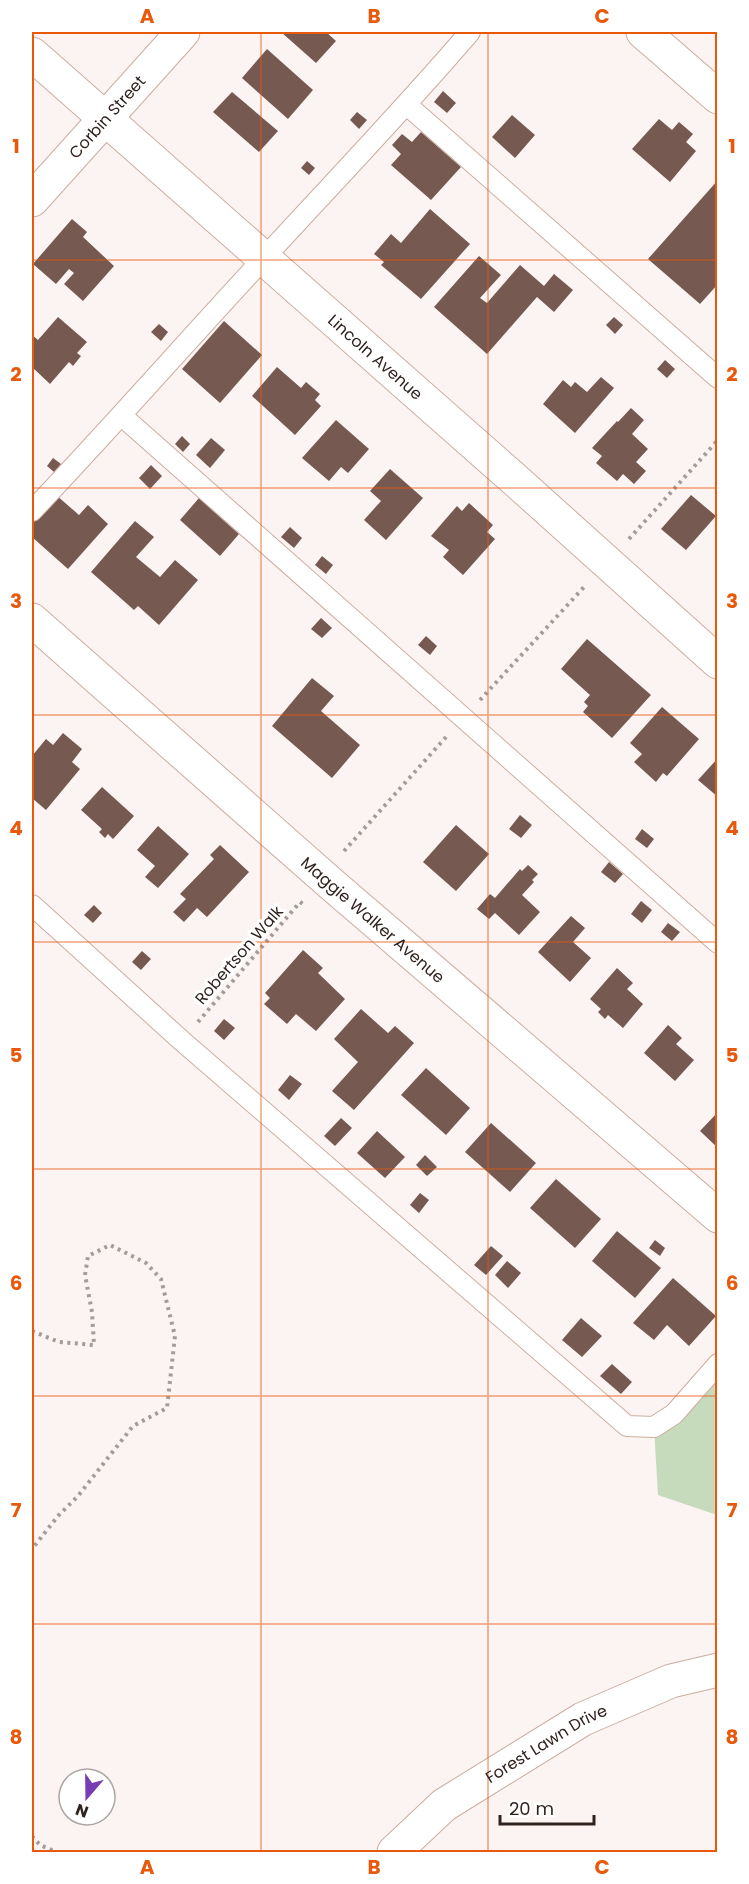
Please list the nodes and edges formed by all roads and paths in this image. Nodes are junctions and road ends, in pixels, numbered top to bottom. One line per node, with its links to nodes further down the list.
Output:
1 (183, 32): 7 (street, Corbin Street)
2 (470, 32): 6 (lane)
3 (643, 32): 5 (street)
4 (32, 54): 7 (street, Lincoln Avenue)
5 (717, 97)
6 (407, 105): 9 (lane); 10 (lane)
7 (105, 119): 8 (street, Corbin Street); 9 (street, Lincoln Avenue)
8 (32, 200)
9 (263, 259): 11 (lane); 16 (street, Lincoln Avenue)
10 (717, 378)
11 (122, 416): 13 (lane); 19 (lane)
12 (717, 440): 14 (path)
13 (32, 511)
14 (628, 539)
15 (32, 620): 21 (street, Maggie Walker Avenue)
16 (717, 662)
17 (32, 906): 20 (lane)
18 (307, 908): 20 (path, Robertson Walk)
19 (717, 943)
20 (182, 1041): 23 (lane)
21 (717, 1216)
22 (32, 1331): 24 (path)
23 (717, 1364)
24 (32, 1549)
25 (717, 1670): 28 (street, Forest Lawn Drive)
26 (32, 1836): 27 (path)
27 (56, 1852)
28 (394, 1852)

